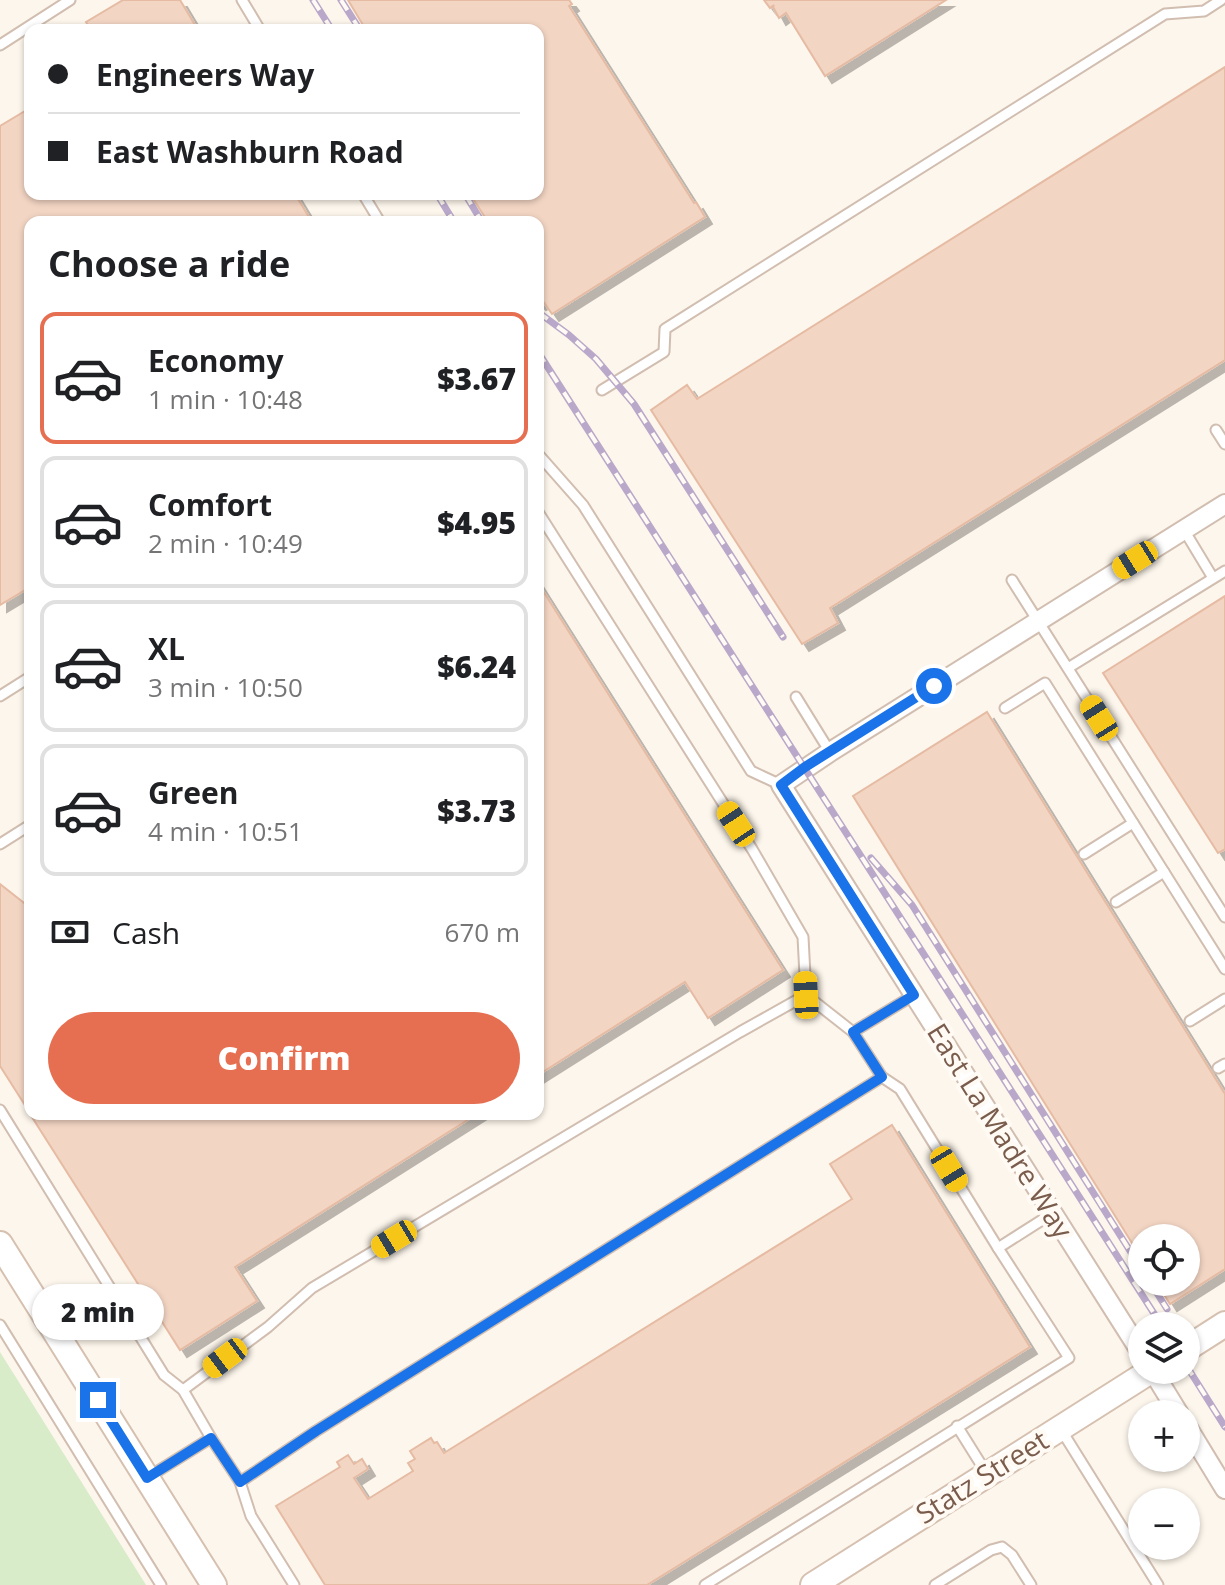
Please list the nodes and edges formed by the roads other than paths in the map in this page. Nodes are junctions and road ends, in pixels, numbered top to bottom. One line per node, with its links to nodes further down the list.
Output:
1 (70, 0): 4 (lane)
2 (242, 0): 5 (lane)
3 (1221, 0): 8 (lane)
4 (33, 24)
5 (256, 24)
6 (24, 30): 7 (lane)
7 (0, 45)
8 (602, 390)
9 (1216, 430): 10 (lane)
10 (1225, 444)
11 (544, 462): 25 (lane)
12 (1225, 504): 14 (street)
13 (544, 521): 34 (lane)
14 (1183, 530): 16 (lane); 18 (street)
15 (1225, 571): 16 (lane)
16 (1213, 578): 19 (lane)
17 (1012, 580): 18 (lane)
18 (1038, 621): 19 (lane); 24 (street)
19 (1068, 668): 32 (lane)
20 (24, 681): 21 (lane)
21 (0, 696)
22 (796, 697): 24 (lane)
23 (1005, 708): 26 (lane)
24 (830, 752): 25 (street)
25 (781, 785): 35 (street, East La Madre Way)
26 (1133, 823): 29 (lane); 30 (lane)
27 (24, 829): 28 (lane)
28 (0, 844)
29 (1084, 854)
30 (1164, 872): 31 (lane); 33 (lane)
31 (1116, 902)
32 (1225, 917)
33 (1225, 969)
34 (806, 995): 38 (lane); 49 (lane)
35 (914, 995): 38 (lane); 41 (street, East La Madre Way)
36 (1225, 999): 37 (lane)
37 (1190, 1021)
38 (853, 1032): 39 (lane)
39 (882, 1077): 43 (lane); 56 (lane)
40 (0, 1110): 49 (lane)
41 (1053, 1213): 43 (lane); 46 (street, East La Madre Way)
42 (0, 1244): 55 (street)
43 (998, 1248): 50 (lane)
44 (1225, 1324): 47 (street)
45 (0, 1325): 58 (lane)
46 (1128, 1332)
47 (1200, 1340)
48 (1130, 1384): 51 (street, Statz Street)
49 (183, 1390): 52 (lane)
50 (957, 1426): 54 (lane); 61 (lane)
51 (1060, 1428): 54 (street, Statz Street); 65 (lane)
52 (211, 1438): 55 (lane); 56 (lane)
53 (1200, 1448): 57 (street)
54 (987, 1474): 62 (street, Statz Street)
55 (147, 1478): 59 (street)
56 (240, 1482): 60 (lane)
57 (1225, 1489)
58 (161, 1585)
59 (214, 1585)
60 (294, 1585)
61 (705, 1585)
62 (813, 1585)
63 (935, 1585): 64 (lane)
64 (1031, 1585)
65 (1158, 1585)

